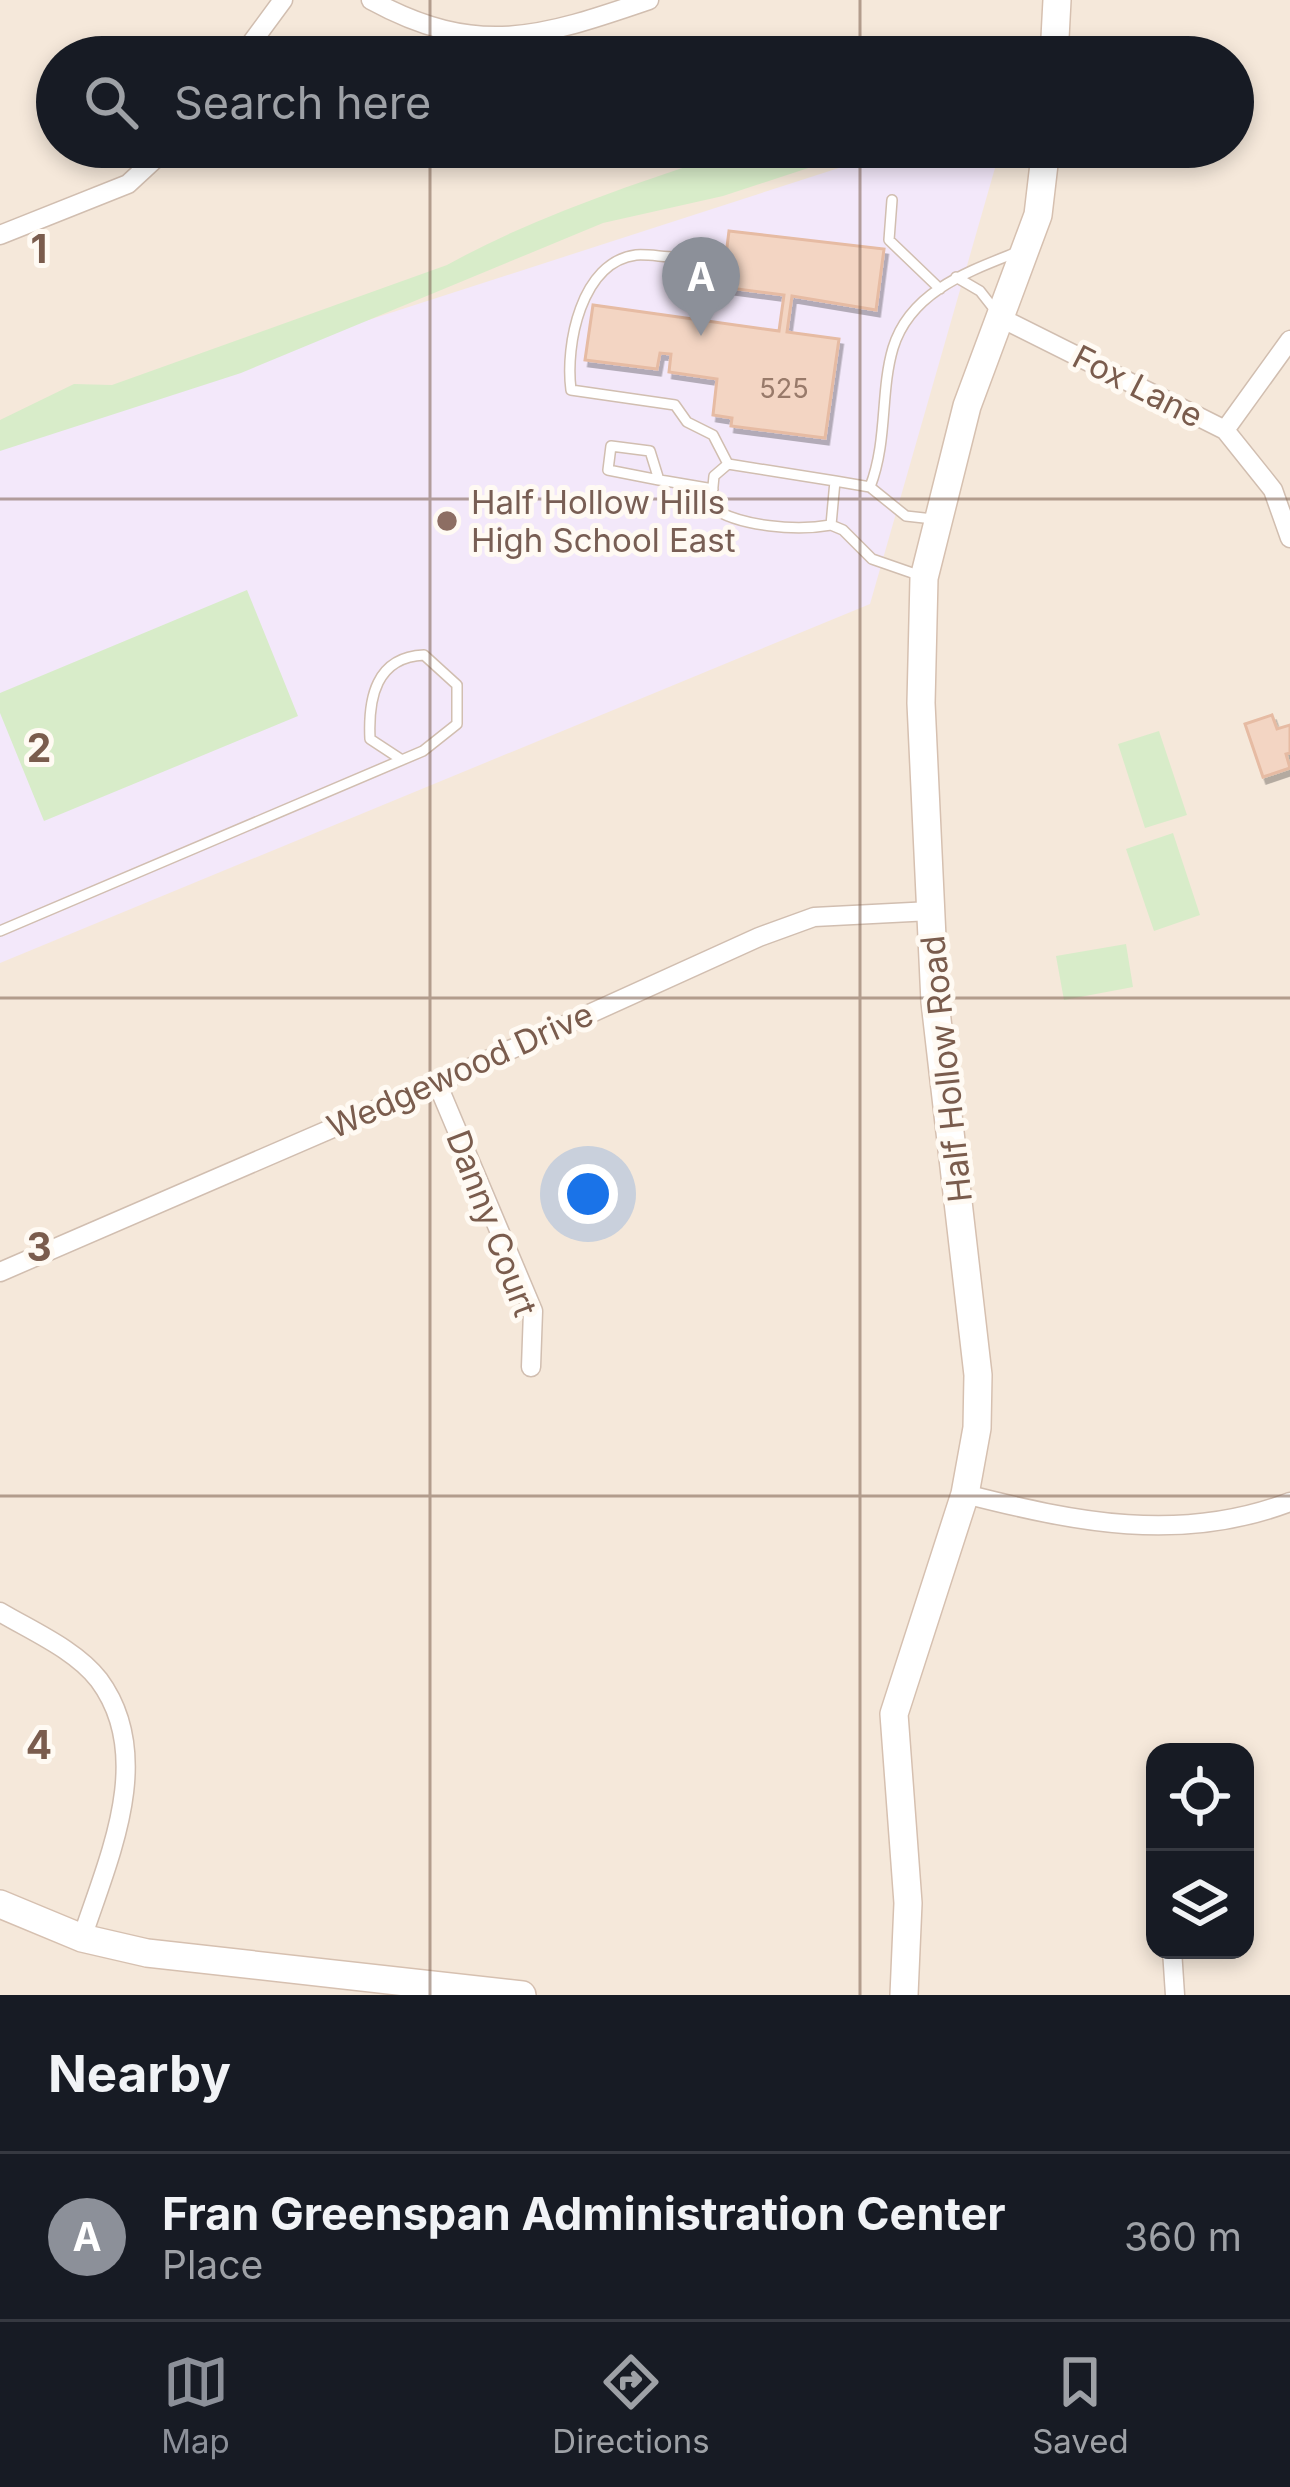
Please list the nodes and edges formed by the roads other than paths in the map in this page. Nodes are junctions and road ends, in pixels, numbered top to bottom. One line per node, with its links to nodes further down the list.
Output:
1 (283, 0): 5 (street)
2 (370, 0): 6 (street)
3 (649, 0): 7 (street)
4 (1057, 0): 8 (street)
5 (256, 36)
6 (483, 36)
7 (517, 36)
8 (1055, 36)
9 (145, 168): 12 (street)
10 (1044, 168): 13 (street, Half Hollow Road)
11 (892, 200): 16 (lane)
12 (0, 235)
13 (1026, 249): 15 (lane); 17 (street, Half Hollow Road)
14 (675, 257): 20 (lane)
15 (956, 277): 16 (lane); 17 (lane)
16 (940, 289): 23 (lane)
17 (1001, 318): 19 (street, Fox Lane); 25 (street, Half Hollow Road)
18 (1290, 340): 19 (street)
19 (1225, 430): 27 (street, Fox Lane)
20 (728, 464): 22 (lane); 24 (lane)
21 (659, 480): 21 (lane); 24 (lane)
22 (836, 481): 23 (lane); 26 (lane)
23 (870, 487): 25 (lane)
24 (713, 489): 26 (lane)
25 (939, 520): 28 (street, Half Hollow Road)
26 (831, 525): 28 (lane)
27 (1290, 538)
28 (924, 578): 30 (street, Half Hollow Road)
29 (402, 760): 29 (lane); 31 (lane)
30 (931, 911): 32 (street, Wedgewood Drive); 35 (street, Half Hollow Road)
31 (0, 931)
32 (437, 1083): 33 (street, Wedgewood Drive); 34 (street, Danny Court)
33 (0, 1272)
34 (531, 1366)
35 (965, 1494): 36 (street); 43 (street, Half Hollow Road)
36 (1290, 1502)
37 (0, 1612): 39 (street)
38 (0, 1904): 39 (street)
39 (82, 1938): 41 (street)
40 (1173, 1959): 44 (street)
41 (382, 1986): 42 (street)
42 (522, 1995)
43 (904, 1995)
44 (1175, 1995)

